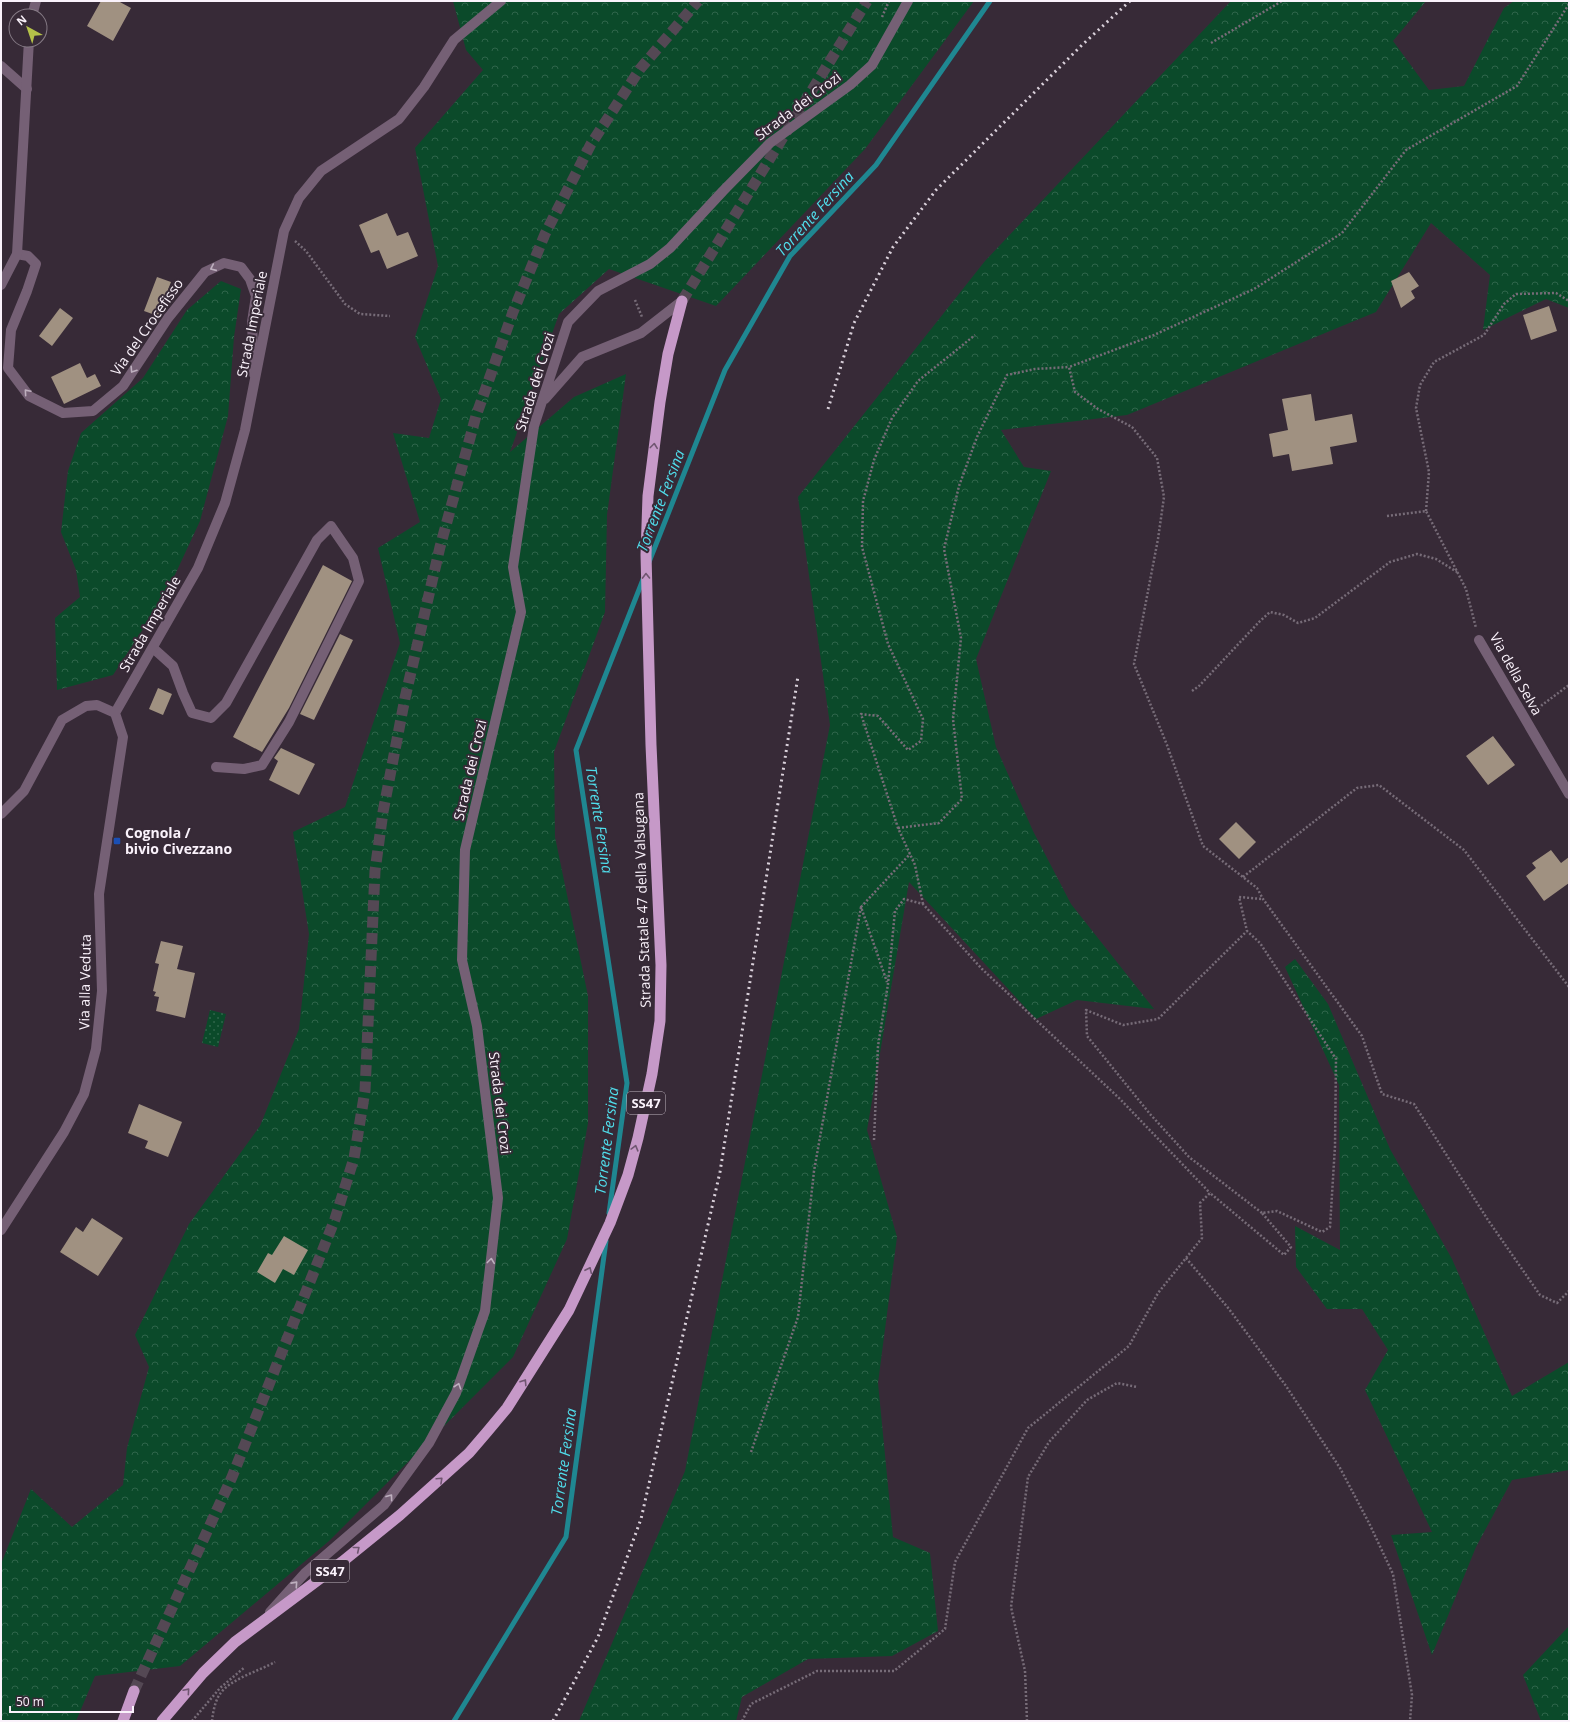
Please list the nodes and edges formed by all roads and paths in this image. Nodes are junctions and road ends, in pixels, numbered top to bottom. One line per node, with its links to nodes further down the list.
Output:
1 (501, 1): 11 (street, Strada Imperiale)
2 (889, 1): 6 (path)
3 (908, 1): 22 (street, Strada dei Crozi)
4 (1282, 1): 7 (path)
5 (1569, 4): 20 (path)
6 (880, 23)
7 (1210, 43)
8 (29, 48): 10 (street)
9 (1, 66): 10 (street)
10 (27, 89): 12 (street)
11 (284, 232): 17 (path); 21 (street, Strada Imperiale)
12 (17, 254): 13 (street); 21 (street, Via del Crocefisso, one-way to 12)
13 (1, 285)
14 (635, 300): 18 (path)
15 (682, 301): 18 (street); 52 (highway, Strada Statale 47 della Valsugana / SS47, one-way to 15)
16 (1569, 302): 23 (path)
17 (390, 316)
18 (646, 329): 22 (street)
19 (975, 335): 35 (path)
20 (1069, 367): 35 (path); 37 (path)
21 (255, 384): 27 (street, Strada Imperiale)
22 (542, 402): 52 (street, Strada dei Crozi, one-way to 22)
23 (1426, 511): 24 (path); 25 (path, Via della Selva)
24 (1387, 516)
25 (1457, 572): 26 (path, Via della Selva); 29 (path)
26 (1479, 640): 31 (street, Via della Selva)
27 (153, 648): 30 (street, Strada Imperiale); 32 (street)
28 (1569, 685): 31 (path)
29 (1192, 691)
30 (115, 713): 34 (street); 47 (street, Via alla Veduta)
31 (1528, 723): 33 (street, Via della Selva)
32 (216, 767)
33 (1569, 794)
34 (1, 814)
35 (898, 828): 36 (path)
36 (910, 854): 39 (path); 40 (path)
37 (1243, 878): 38 (path); 43 (path)
38 (1263, 899): 41 (path); 49 (path)
39 (924, 904): 42 (path); 45 (path)
40 (861, 907): 42 (path); 51 (path)
41 (1247, 931): 46 (path); 46 (path)
42 (888, 984): 44 (path)
43 (1569, 987)
44 (874, 1140)
45 (1210, 1193): 46 (path); 48 (path)
46 (1262, 1213)
47 (1, 1230)
48 (1186, 1258): 60 (path); 62 (path)
49 (1569, 1291)
50 (1137, 1387): 61 (path)
51 (751, 1452)
52 (259, 1624): 57 (highway, Strada Statale 47 della Valsugana / SS47, one-way to 52)
53 (275, 1662): 59 (path)
54 (245, 1667): 58 (path)
55 (134, 1691): 56 (highway)
56 (122, 1721)
57 (162, 1721)
58 (192, 1721)
59 (212, 1721)
60 (742, 1721)
61 (1027, 1721)
62 (1410, 1721)

